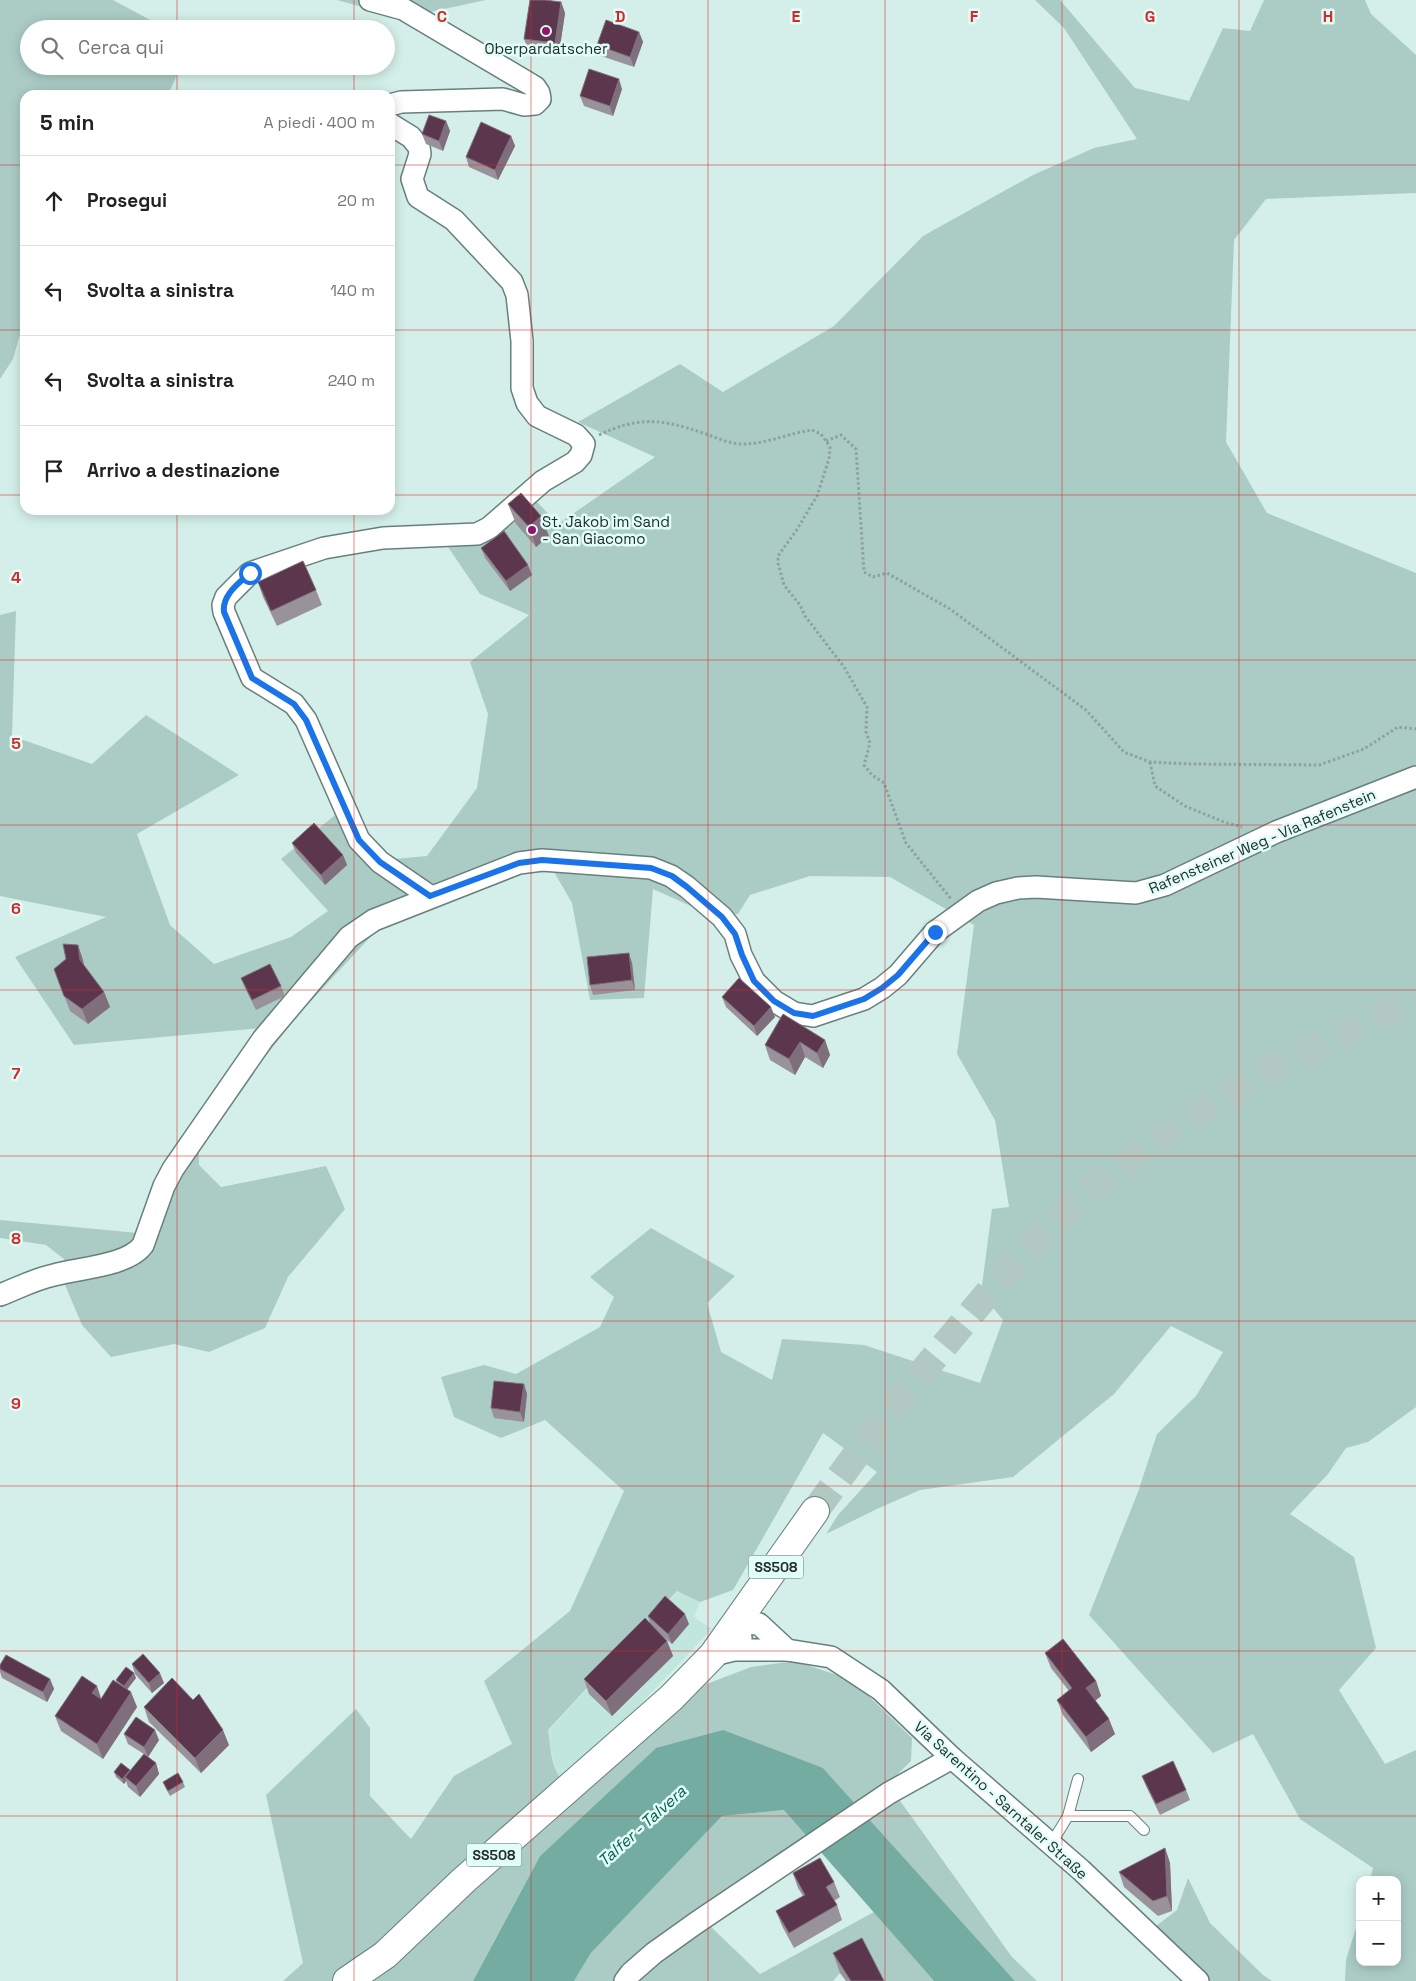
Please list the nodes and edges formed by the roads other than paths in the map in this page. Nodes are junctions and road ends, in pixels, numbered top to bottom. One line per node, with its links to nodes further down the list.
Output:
1 (370, 0): 2 (street)
2 (395, 104)
3 (395, 127): 5 (street)
4 (1416, 777): 5 (street, Rafensteiner Weg - Via Rafenstein)
5 (430, 896): 6 (street, Rafensteiner Weg - Via Rafenstein)
6 (0, 1295)
7 (815, 1511): 8 (main road, SS508)
8 (749, 1624): 9 (street); 10 (street); 11 (main road, SS508)
9 (787, 1650): 10 (street, Via Sarentino - Sarntaler Straße); 12 (street, Via Sarentino - Sarntaler Straße)
10 (751, 1651): 11 (street, Via Sarentino - Sarntaler Straße)
11 (713, 1655): 17 (main road, SS508)
12 (952, 1758): 16 (street, Via Sarentino - Sarntaler Straße); 18 (street)
13 (1078, 1779): 14 (lane)
14 (1068, 1816): 15 (lane); 16 (lane)
15 (1144, 1830)
16 (1051, 1844): 19 (street, Via Sarentino - Sarntaler Straße)
17 (347, 1981)
18 (625, 1981)
19 (1198, 1981)

